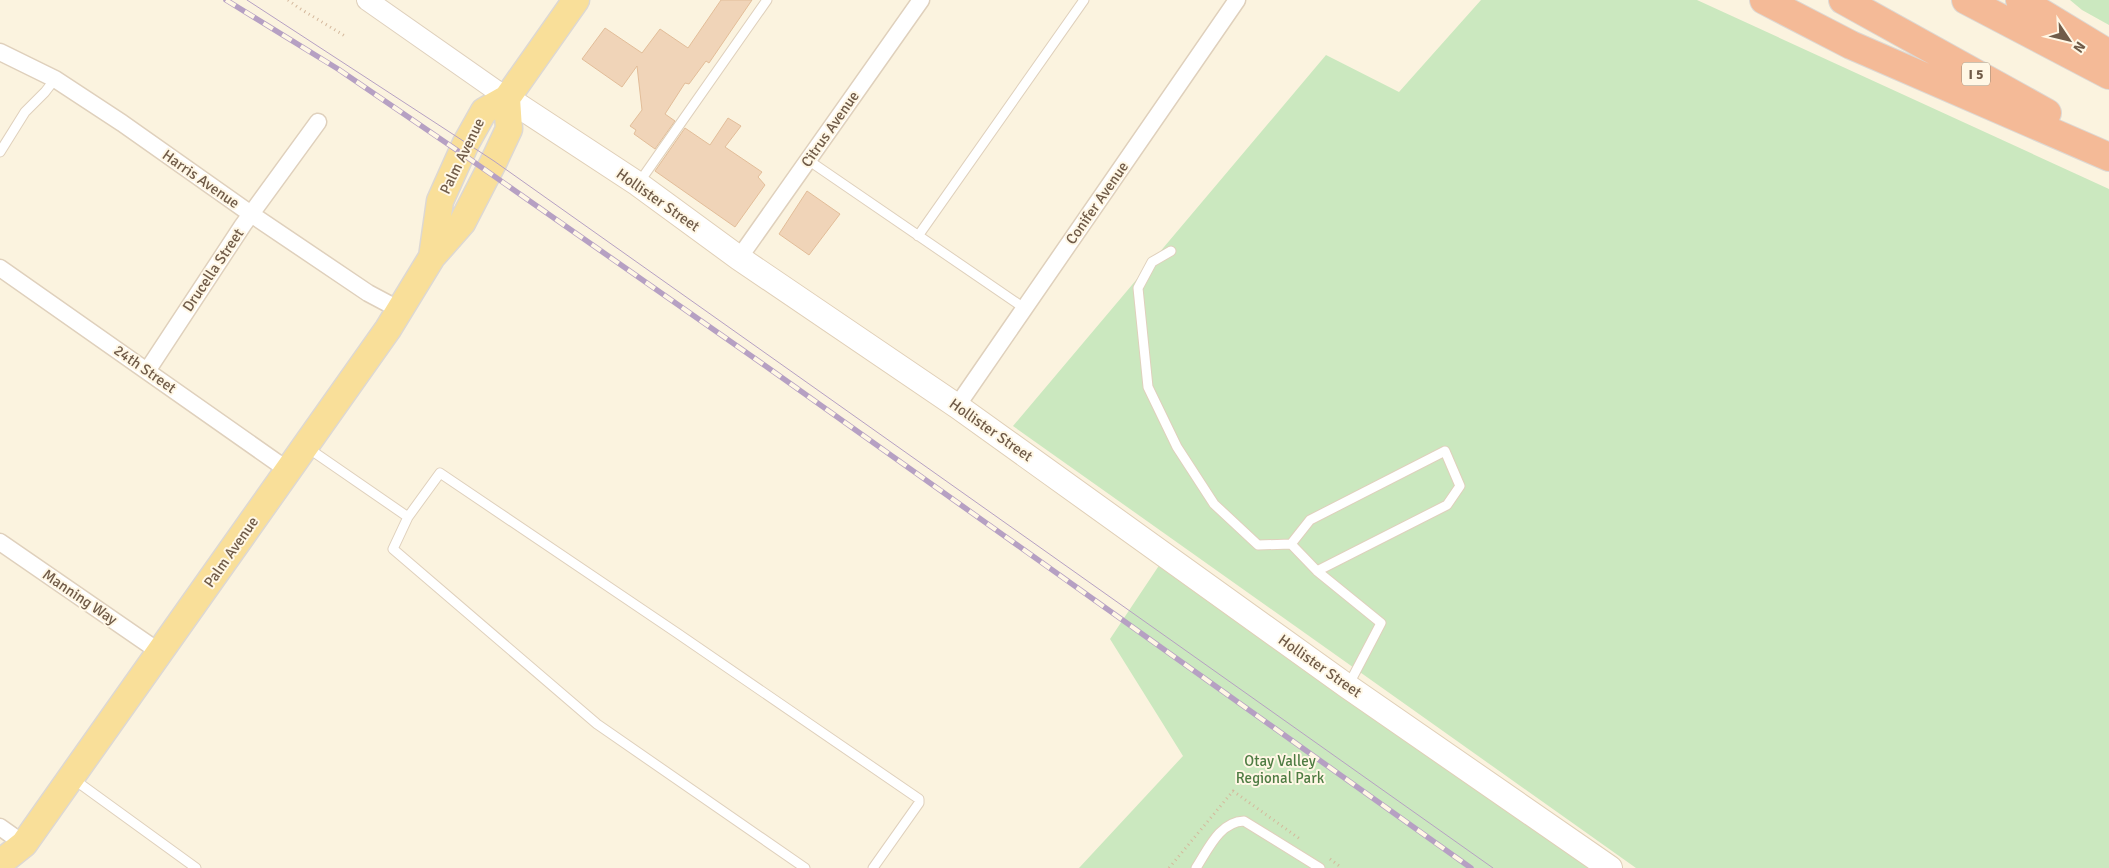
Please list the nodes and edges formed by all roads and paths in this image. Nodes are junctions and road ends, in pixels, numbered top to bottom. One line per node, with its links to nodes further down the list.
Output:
1 (288, 0): 12 (path)
2 (367, 0): 17 (street, Hollister Street)
3 (576, 0): 17 (main road)
4 (766, 0): 23 (lane)
5 (921, 0): 22 (street, Citrus Avenue)
6 (1084, 0): 25 (lane)
7 (1237, 0): 29 (street, Conifer Avenue)
8 (1764, 0): 21 (highway)
9 (1843, 0): 19 (highway, I 5)
10 (1966, 0): 15 (highway)
11 (2020, 0): 14 (highway)
12 (345, 36)
13 (0, 52): 16 (street, Harris Avenue)
14 (2109, 54)
15 (2109, 75)
16 (55, 79): 20 (lane); 24 (street, Harris Avenue)
17 (506, 98): 23 (main road, Hollister Street); 30 (main road, Palm Avenue)
18 (318, 122): 24 (street, Drucella Street)
19 (2109, 147)
20 (0, 152)
21 (2109, 157)
22 (808, 160): 25 (lane); 27 (street, Citrus Avenue)
23 (638, 184): 27 (main road, Hollister Street)
24 (251, 214): 30 (street, Harris Avenue); 31 (street, Drucella Street)
25 (918, 236): 29 (lane)
26 (1171, 251): 37 (lane)
27 (739, 258): 32 (main road, Hollister Street)
28 (0, 268): 31 (street, 24th Street)
29 (1024, 308): 32 (street, Conifer Avenue)
30 (400, 310): 33 (main road, Palm Avenue)
31 (147, 371): 34 (street, 24th Street)
32 (957, 406): 40 (main road, Hollister Street)
33 (305, 447): 34 (main road, Palm Avenue); 35 (lane)
34 (289, 471): 39 (main road, Palm Avenue)
35 (408, 517): 46 (lane); 47 (lane)
36 (0, 542): 39 (street, Manning Way)
37 (1291, 544): 38 (lane); 38 (lane)
38 (1317, 571): 40 (lane)
39 (161, 653): 41 (main road, Palm Avenue)
40 (1347, 686): 50 (main road, Hollister Street)
41 (72, 778): 43 (main road, Palm Avenue); 45 (lane)
42 (0, 827): 43 (street)
43 (23, 856): 44 (main road, Palm Avenue)
44 (0, 863)
45 (196, 868)
46 (805, 868)
47 (873, 868)
48 (1196, 868): 49 (lane)
49 (1320, 868)
50 (1610, 868)

